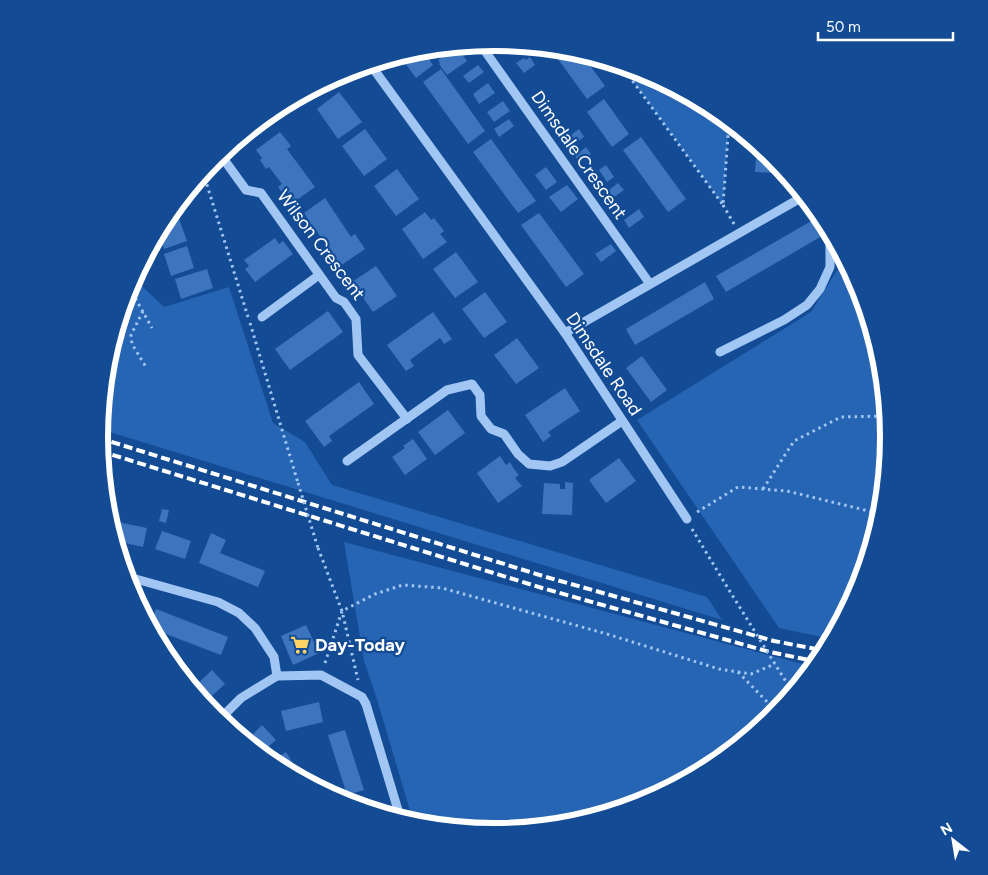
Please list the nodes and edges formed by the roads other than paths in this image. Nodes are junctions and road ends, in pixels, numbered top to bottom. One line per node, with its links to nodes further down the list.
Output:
1 (485, 51): 7 (street, Dimsdale Crescent)
2 (375, 70): 9 (street, Dimsdale Road)
3 (225, 161): 6 (street, Wilson Crescent)
4 (798, 200): 7 (street)
5 (830, 246): 10 (street)
6 (320, 275): 8 (street); 11 (street, Wilson Crescent)
7 (650, 284): 9 (street)
8 (262, 316)
9 (565, 333): 12 (street, Dimsdale Road)
10 (720, 352)
11 (407, 419): 12 (street); 13 (street)
12 (622, 421): 14 (street, Dimsdale Road)
13 (347, 461)
14 (687, 519)
15 (135, 579): 16 (street)
16 (277, 676): 17 (street); 18 (street)
17 (225, 715)
18 (399, 812)

